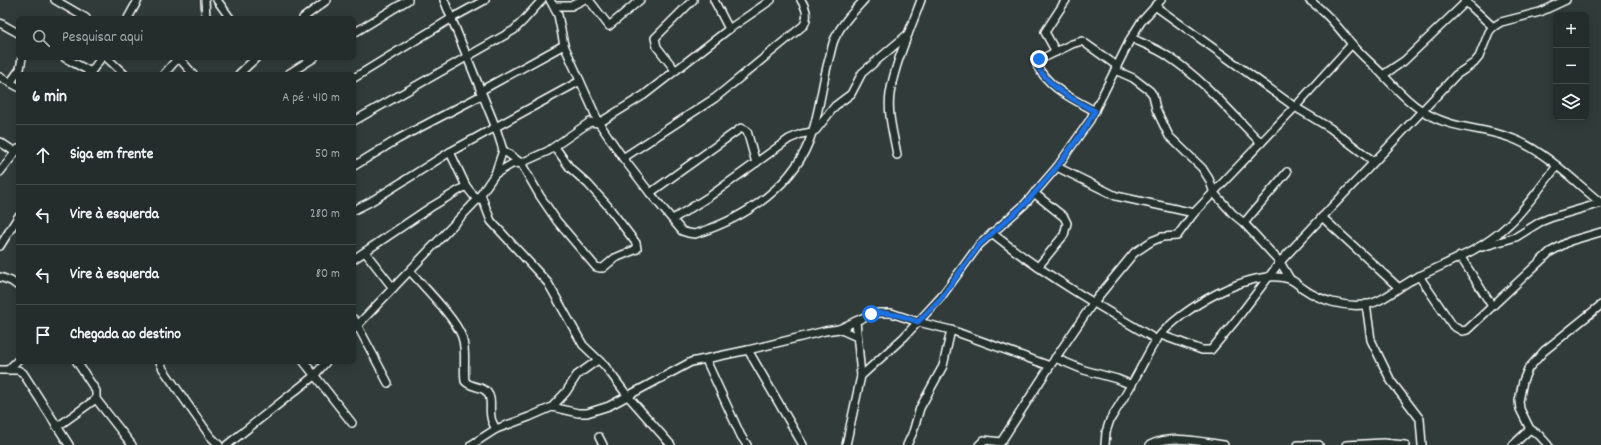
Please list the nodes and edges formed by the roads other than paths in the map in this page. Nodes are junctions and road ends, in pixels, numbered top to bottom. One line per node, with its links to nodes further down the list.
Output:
1 (55, 0): 27 (street)
2 (138, 0): 28 (street)
3 (205, 0): 29 (street)
4 (217, 0): 30 (street)
5 (327, 0): 31 (street)
6 (408, 0): 37 (street)
7 (444, 0): 32 (street)
8 (486, 0): 32 (street)
9 (542, 0): 43 (street)
10 (583, 0): 24 (street)
11 (589, 0): 12 (street)
12 (640, 0)
13 (693, 0): 53 (street)
14 (714, 0): 35 (street)
15 (801, 0): 85 (street)
16 (864, 0): 76 (street)
17 (921, 0): 38 (street)
18 (1066, 0): 42 (street)
19 (1161, 0): 26 (street)
20 (1309, 0): 40 (street)
21 (1566, 0): 25 (street)
22 (766, 1): 35 (street)
23 (1466, 1): 34 (street); 63 (street)
24 (552, 3): 41 (street)
25 (1556, 3): 34 (street)
26 (1155, 6): 39 (street); 70 (street)
27 (83, 16)
28 (130, 16)
29 (206, 16)
30 (229, 16)
31 (306, 16)
32 (452, 18): 43 (street); 65 (street)
33 (0, 23): 36 (street)
34 (1493, 27): 72 (street)
35 (729, 29): 53 (street)
36 (16, 32)
37 (356, 32)
38 (908, 34): 76 (street); 84 (street)
39 (1131, 38): 52 (street); 78 (street)
40 (1352, 44): 63 (street); 70 (street)
41 (564, 45): 66 (street); 69 (street)
42 (1056, 52): 52 (street); 71 (street)
43 (466, 56): 69 (street); 73 (street)
44 (22, 60): 54 (street)
45 (68, 60): 55 (street)
46 (100, 60): 56 (street)
47 (109, 60): 57 (street)
48 (177, 60): 58 (street)
49 (181, 60): 59 (street)
50 (254, 60): 60 (street)
51 (311, 60): 61 (street)
52 (1116, 68): 71 (street); 97 (street)
53 (675, 70): 74 (street)
54 (18, 72)
55 (88, 72)
56 (91, 72)
57 (122, 72)
58 (166, 72)
59 (191, 72)
60 (241, 72)
61 (291, 72)
62 (16, 75): 67 (street)
63 (1383, 75): 72 (street)
64 (0, 77): 67 (street)
65 (356, 77)
66 (580, 81): 74 (street); 75 (street)
67 (10, 83): 68 (street)
68 (16, 86)
69 (481, 93): 75 (street); 91 (street)
70 (1295, 108): 78 (street); 88 (street)
71 (1095, 111): 93 (street)
72 (1421, 111): 88 (street); 92 (street)
73 (356, 120)
74 (600, 123): 79 (street); 85 (street)
75 (496, 128): 81 (street); 83 (street)
76 (812, 132): 90 (street); 108 (street)
77 (0, 142): 80 (street)
78 (1261, 143): 98 (street)
79 (555, 147): 89 (street); 89 (street)
80 (16, 150)
81 (503, 150): 89 (street); 96 (street)
82 (16, 151): 86 (street)
83 (450, 152): 99 (street); 105 (street)
84 (897, 156)
85 (623, 158): 101 (street)
86 (10, 160): 87 (street); 94 (street)
87 (16, 161)
88 (1373, 161): 107 (street)
89 (520, 163): 96 (street)
90 (756, 164): 101 (street); 108 (street)
91 (356, 165)
92 (1557, 166): 104 (street); 114 (street)
93 (1057, 167): 100 (street); 106 (street)
94 (0, 172)
95 (1287, 172): 110 (street)
96 (495, 174): 103 (street)
97 (1209, 179): 98 (street); 102 (street)
98 (1224, 183): 102 (street)
99 (466, 186): 103 (street); 115 (street)
100 (1034, 193): 112 (street); 119 (street)
101 (650, 194): 108 (street)
102 (1214, 194): 106 (street); 110 (street)
103 (479, 198): 120 (street); 142 (street)
104 (1601, 203): 114 (street)
105 (356, 209)
106 (1194, 213): 128 (street)
107 (1322, 217): 118 (street); 126 (street)
108 (673, 219)
109 (16, 220): 113 (street)
110 (1244, 223): 118 (street)
111 (1601, 232): 131 (street)
112 (992, 233): 119 (street); 133 (street)
113 (0, 246)
114 (1474, 249): 116 (street)
115 (365, 252): 117 (street); 127 (street)
116 (1460, 256): 121 (street); 131 (street)
117 (356, 258)
118 (1280, 262): 123 (street); 124 (street)
119 (1038, 267): 128 (street)
120 (410, 271): 127 (street); 161 (street)
121 (1419, 276): 126 (street); 131 (street)
122 (0, 277): 125 (street)
123 (1267, 278): 124 (street); 139 (street); 139 (street)
124 (1290, 279): 129 (street)
125 (16, 285)
126 (1398, 287): 129 (street)
127 (394, 288): 134 (street)
128 (1093, 303): 139 (street); 141 (street)
129 (1366, 304): 186 (street)
130 (1601, 305): 162 (street)
131 (1492, 306)
132 (856, 321): 133 (street); 136 (street); 138 (street)
133 (918, 322): 137 (street); 153 (street)
134 (356, 323)
135 (356, 326): 154 (street)
136 (839, 329): 138 (street); 140 (street)
137 (951, 330): 149 (street); 177 (street)
138 (857, 337): 153 (street)
139 (1159, 337): 155 (street)
140 (748, 350): 143 (street); 175 (street)
141 (1055, 358): 149 (street); 155 (street)
142 (598, 360): 156 (street); 158 (street)
143 (706, 360): 156 (street); 174 (street)
144 (16, 362): 150 (street)
145 (78, 364): 157 (street)
146 (161, 364): 163 (street)
147 (305, 364): 152 (street)
148 (324, 364): 152 (street)
149 (1050, 366): 165 (street)
150 (9, 369): 151 (street); 160 (street)
151 (0, 370)
152 (314, 376): 159 (street); 170 (street)
153 (861, 376): 176 (street)
154 (388, 383)
155 (1132, 385): 179 (street)
156 (627, 395): 158 (street); 173 (street)
157 (96, 399): 160 (street); 167 (street)
158 (552, 407): 161 (street)
159 (352, 423)
160 (57, 428): 166 (street)
161 (496, 429): 171 (street)
162 (1530, 429): 187 (street); 188 (street)
163 (210, 436): 168 (street); 169 (street)
164 (598, 438): 172 (street)
165 (1003, 443): 178 (street)
166 (69, 445)
167 (132, 445)
168 (207, 445)
169 (219, 445)
170 (227, 445)
171 (471, 445)
172 (603, 445)
173 (671, 445)
174 (747, 445)
175 (803, 445)
176 (846, 445)
177 (907, 445)
178 (979, 445)
179 (1105, 445)
180 (1150, 445): 181 (street)
181 (1224, 445)
182 (1298, 445): 183 (street)
183 (1319, 445)
184 (1346, 445): 185 (street)
185 (1405, 445)
186 (1422, 445)
187 (1513, 445)
188 (1548, 445)

